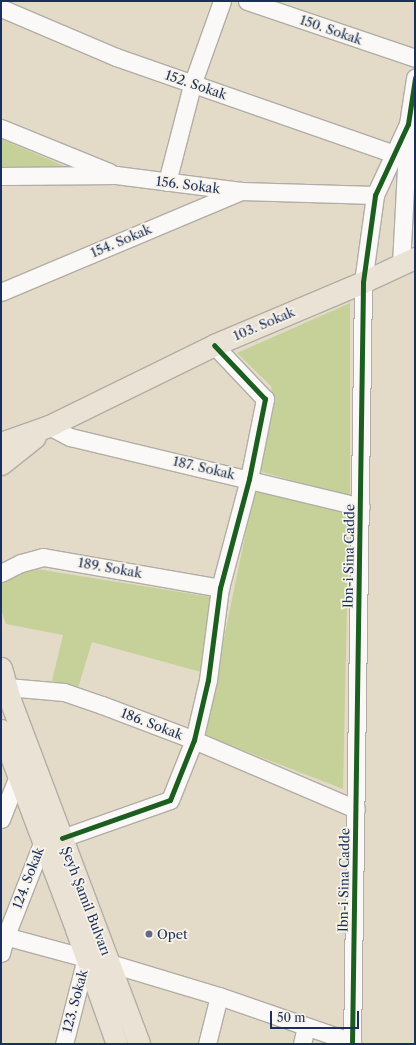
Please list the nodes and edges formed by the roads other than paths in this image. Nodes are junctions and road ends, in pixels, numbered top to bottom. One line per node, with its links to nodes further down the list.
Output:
1 (222, 1): 6 (street)
2 (247, 1): 4 (street, 150. Sokak)
3 (1, 8): 6 (street, 152. Sokak)
4 (415, 58)
5 (415, 78): 7 (street, Ibn-i Sina Cadde)
6 (192, 85): 9 (street, 152. Sokak); 12 (street)
7 (412, 122): 9 (street, Ibn-i Sina Cadde); 15 (street)
8 (1, 128): 10 (street)
9 (394, 154): 14 (street, Ibn-i Sina Cadde)
10 (116, 175): 11 (street, 156. Sokak); 12 (street, 156. Sokak)
11 (1, 176)
12 (167, 182): 13 (street, 156. Sokak)
13 (241, 191): 14 (street, 156. Sokak); 17 (street, 154. Sokak)
14 (375, 196): 16 (street, Ibn-i Sina Cadde)
15 (408, 261): 16 (main road, 103. Sokak)
16 (363, 282): 18 (main road, 103. Sokak); 23 (street, Ibn-i Sina Cadde)
17 (1, 292)
18 (214, 345): 19 (main road, 103. Sokak); 22 (street)
19 (49, 426): 20 (main road, 103. Sokak); 21 (main road, 103. Sokak); 22 (street, 187. Sokak)
20 (1, 443)
21 (1, 464)
22 (249, 479): 23 (street, 187. Sokak); 25 (street)
23 (361, 507): 30 (street, Ibn-i Sina Cadde)
24 (1, 573): 25 (street, 189. Sokak)
25 (220, 588): 28 (street)
26 (4, 678): 28 (street, 186. Sokak); 32 (main road, Şeyh Şamil Bulvarı)
27 (1, 730): 29 (main road, Şeyh Şamil Bulvarı)
28 (194, 740): 30 (street, 186. Sokak); 32 (street)
29 (18, 776): 31 (street); 32 (main road, Şeyh Şamil Bulvarı)
30 (356, 809): 38 (street, Ibn-i Sina Cadde)
31 (1, 819)
32 (52, 839): 33 (street, 124. Sokak); 34 (main road, Şeyh Şamil Bulvarı); 35 (main road, Şeyh Şamil Bulvarı)
33 (2, 942): 34 (street, 124. Sokak)
34 (86, 958): 39 (street, 123. Sokak); 40 (main road, Şeyh Şamil Bulvarı)
35 (109, 963): 36 (street); 41 (main road, Şeyh Şamil Bulvarı)
36 (219, 996): 37 (street); 42 (street)
37 (306, 1026): 38 (street); 43 (street)
38 (352, 1043)
39 (64, 1044)
40 (117, 1044)
41 (139, 1044)
42 (207, 1044)
43 (302, 1044)

